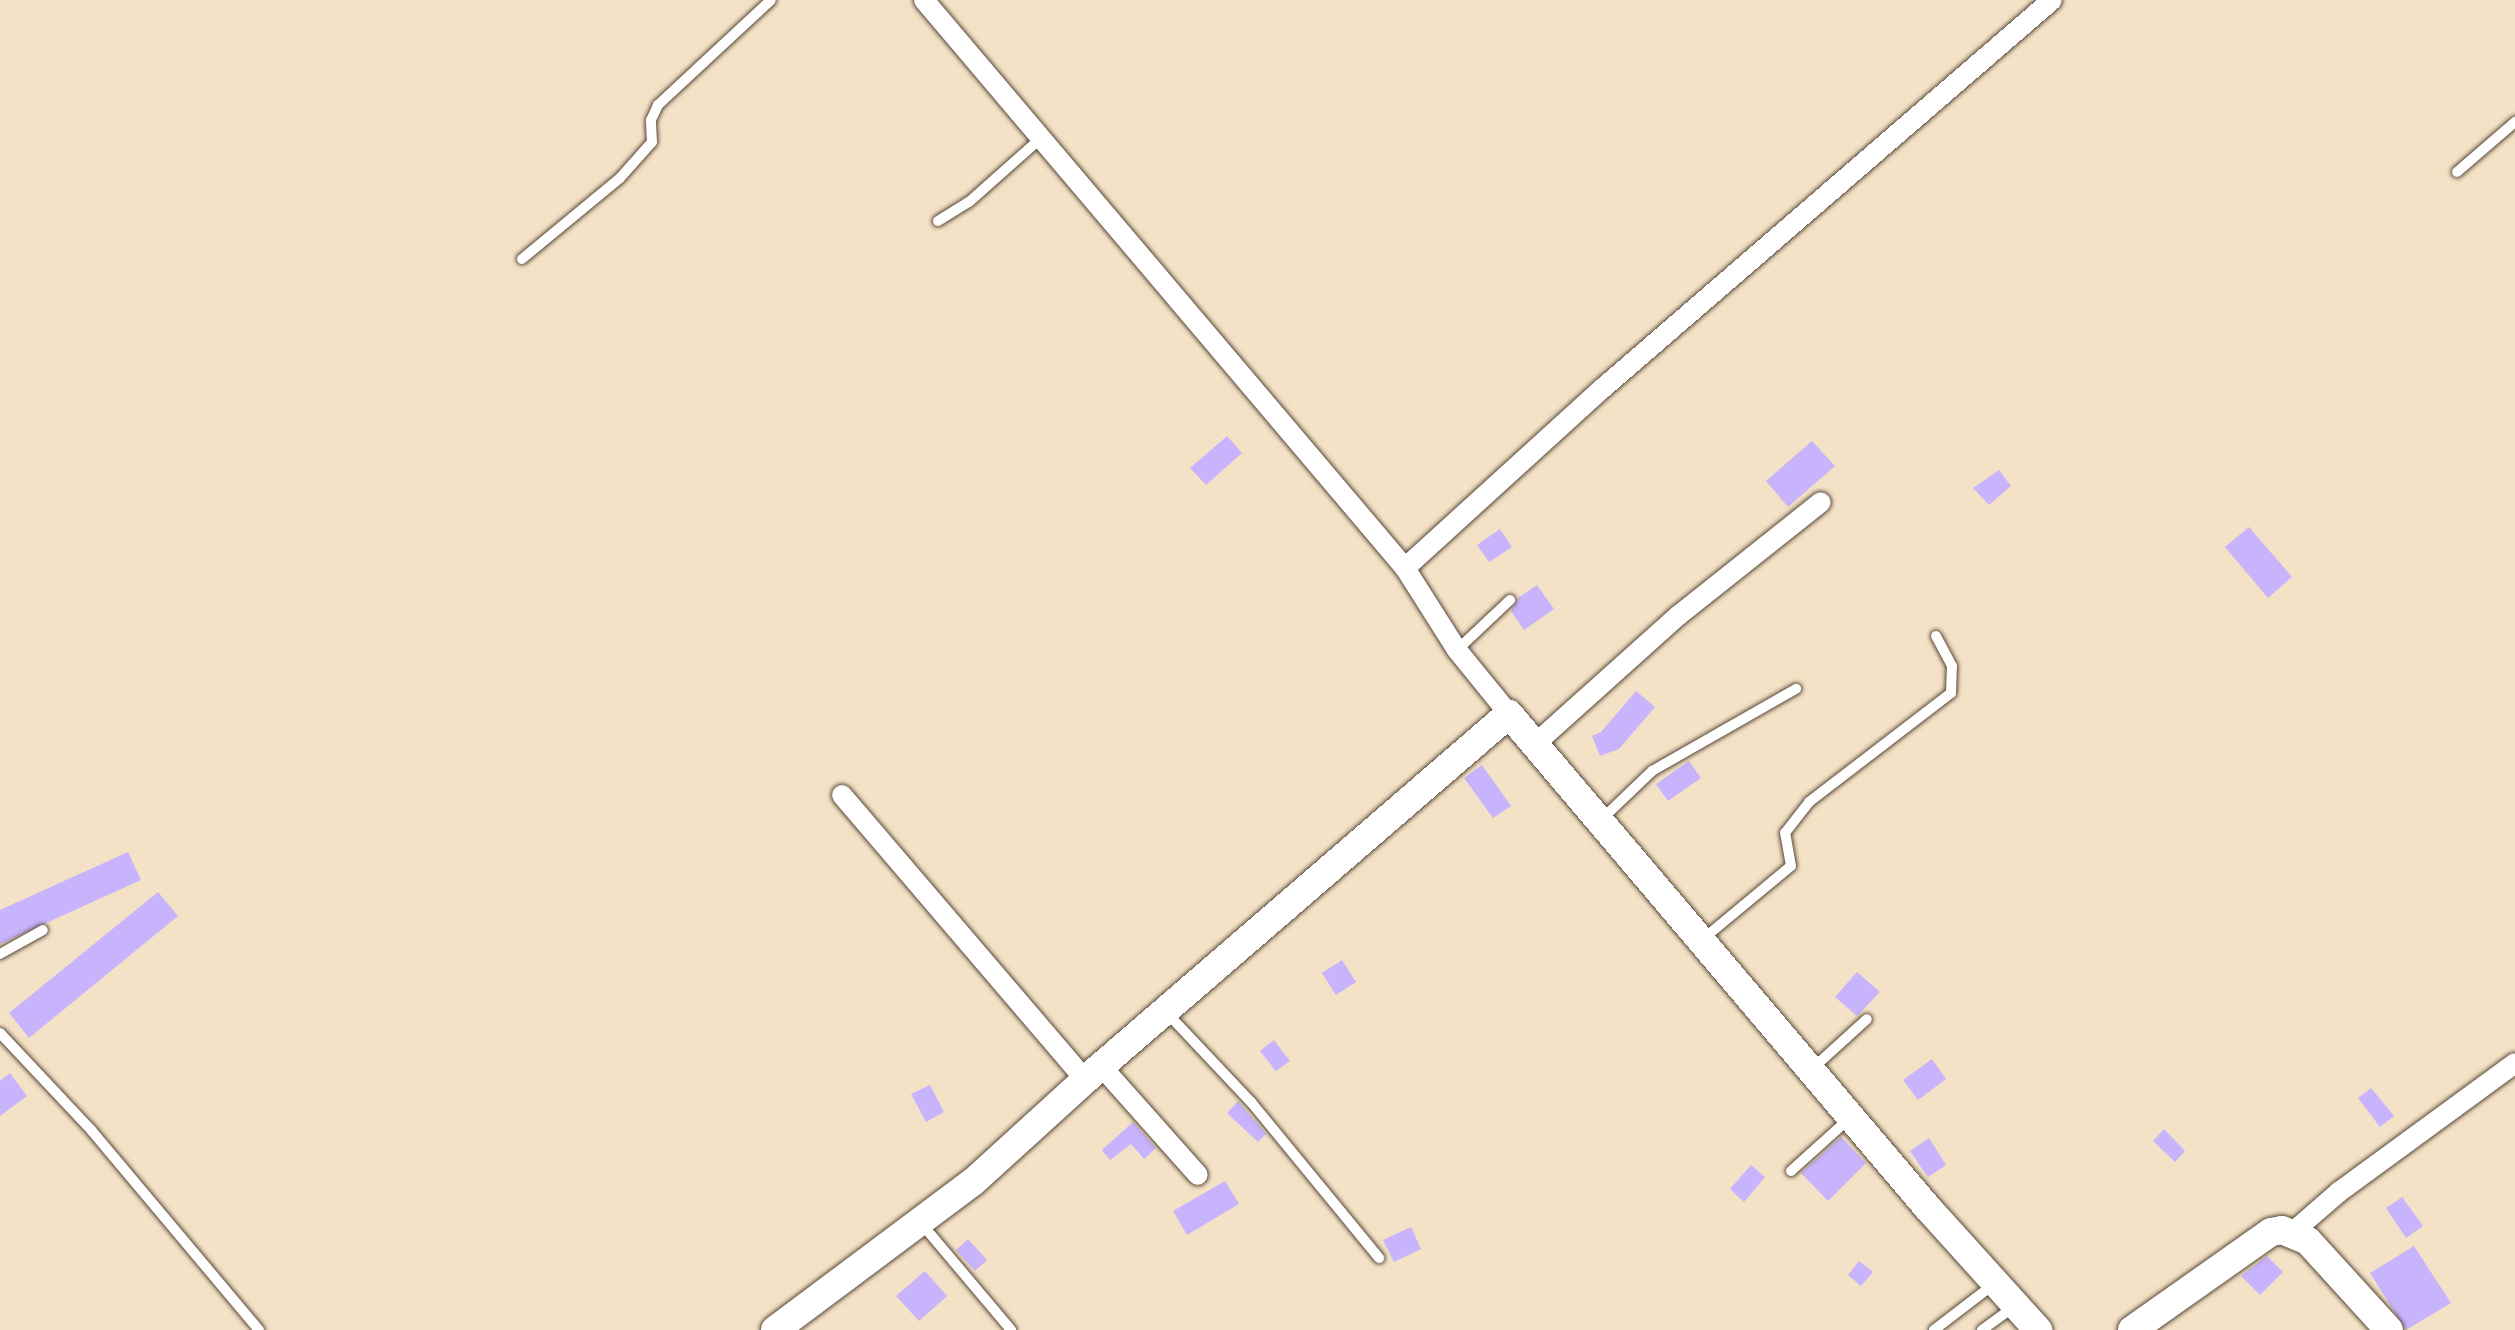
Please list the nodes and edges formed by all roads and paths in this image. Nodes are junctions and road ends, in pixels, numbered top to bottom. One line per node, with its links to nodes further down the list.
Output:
1 (771, 0): 8 (lane)
2 (924, 0): 5 (street)
3 (2052, 0): 10 (street)
4 (2515, 122): 6 (lane)
5 (1042, 138): 7 (lane); 10 (street)
6 (2457, 172)
7 (938, 220)
8 (522, 260)
9 (1821, 502): 16 (street)
10 (1405, 568): 13 (street)
11 (1510, 600): 13 (lane)
12 (1936, 636): 20 (lane)
13 (1457, 650): 15 (street)
14 (1796, 689): 18 (lane)
15 (1508, 714): 16 (street); 22 (street)
16 (1535, 744): 18 (street)
17 (842, 795): 27 (street)
18 (1601, 820): 20 (street)
19 (43, 930): 21 (lane)
20 (1703, 939): 26 (street)
21 (0, 954)
22 (1168, 1013): 27 (street); 33 (lane)
23 (1867, 1019): 26 (lane)
24 (0, 1033): 36 (lane)
25 (2515, 1063): 32 (street)
26 (1810, 1070): 28 (street)
27 (1093, 1073): 30 (street); 31 (street)
28 (1852, 1116): 29 (lane); 34 (street)
29 (1791, 1171)
30 (1198, 1175)
31 (920, 1223): 37 (street); 38 (lane)
32 (2293, 1232): 42 (street); 43 (street)
33 (1378, 1258)
34 (1995, 1283): 35 (street); 39 (lane)
35 (2015, 1306): 40 (lane); 41 (street)
36 (259, 1330)
37 (775, 1330)
38 (1011, 1330)
39 (1934, 1330)
40 (1982, 1330)
41 (2038, 1330)
42 (2132, 1330)
43 (2388, 1330)

